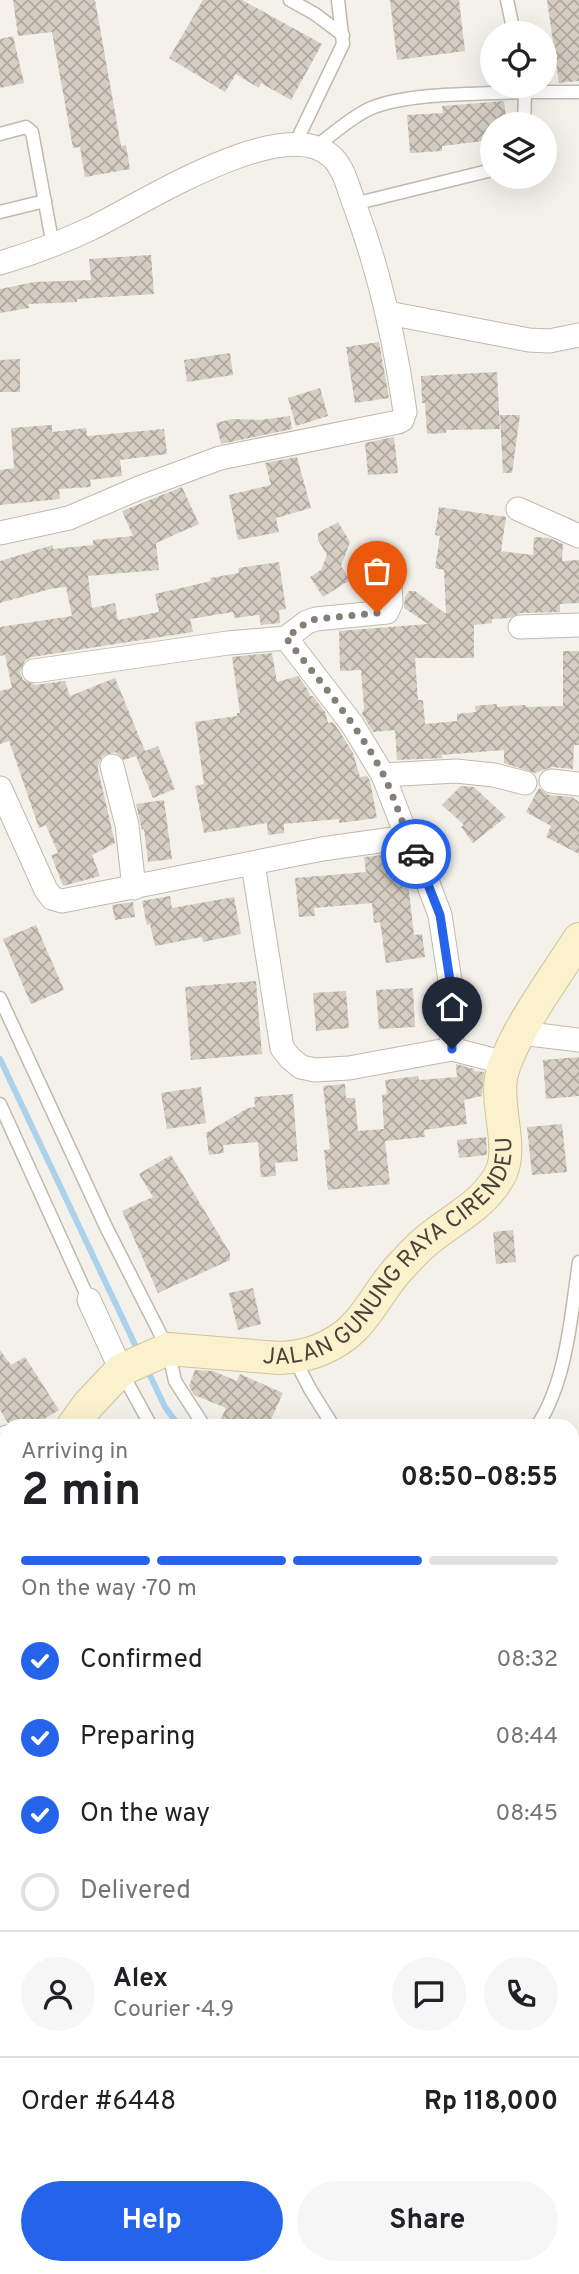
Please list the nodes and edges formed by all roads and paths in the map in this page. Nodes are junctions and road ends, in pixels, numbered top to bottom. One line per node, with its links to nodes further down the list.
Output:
1 (290, 0): 5 (lane)
2 (338, 0): 5 (lane)
3 (508, 0): 4 (lane)
4 (512, 21)
5 (343, 35): 10 (lane)
6 (557, 91): 7 (lane)
7 (579, 92)
8 (480, 93): 10 (lane)
9 (0, 134): 12 (lane)
10 (306, 145): 13 (street); 15 (street)
11 (480, 173): 13 (lane)
12 (45, 201): 14 (lane); 15 (lane)
13 (354, 204): 17 (street)
14 (0, 212)
15 (53, 246): 16 (street)
16 (0, 263)
17 (391, 326): 18 (street); 20 (street)
18 (579, 335)
19 (518, 509): 21 (street)
20 (0, 533)
21 (579, 536)
22 (390, 584): 25 (street)
23 (579, 625): 24 (street)
24 (520, 627)
25 (286, 638): 26 (street); 28 (street)
26 (34, 671)
27 (112, 766): 35 (street)
28 (383, 775): 30 (street); 33 (street)
29 (551, 781): 31 (street)
30 (525, 783)
31 (579, 783)
32 (0, 788): 35 (street)
33 (407, 836): 34 (street); 40 (street)
34 (253, 864): 35 (street); 40 (street)
35 (134, 888)
36 (579, 939): 38 (street, JALAN GUNUNG RAYA CIRENDEU)
37 (0, 998): 46 (lane)
38 (521, 1033): 39 (street); 41 (street, JALAN GUNUNG RAYA CIRENDEU)
39 (579, 1040)
40 (452, 1049): 41 (street)
41 (505, 1063): 45 (street, JALAN GUNUNG RAYA CIRENDEU)
42 (0, 1104): 44 (lane)
43 (579, 1262): 51 (lane)
44 (89, 1300): 46 (street)
45 (294, 1358): 46 (street, JALAN GUNUNG RAYA CIRENDEU); 50 (lane)
46 (143, 1360): 47 (street); 48 (lane); 49 (lane)
47 (78, 1419)
48 (150, 1419)
49 (199, 1419)
50 (329, 1419)
51 (542, 1419)

